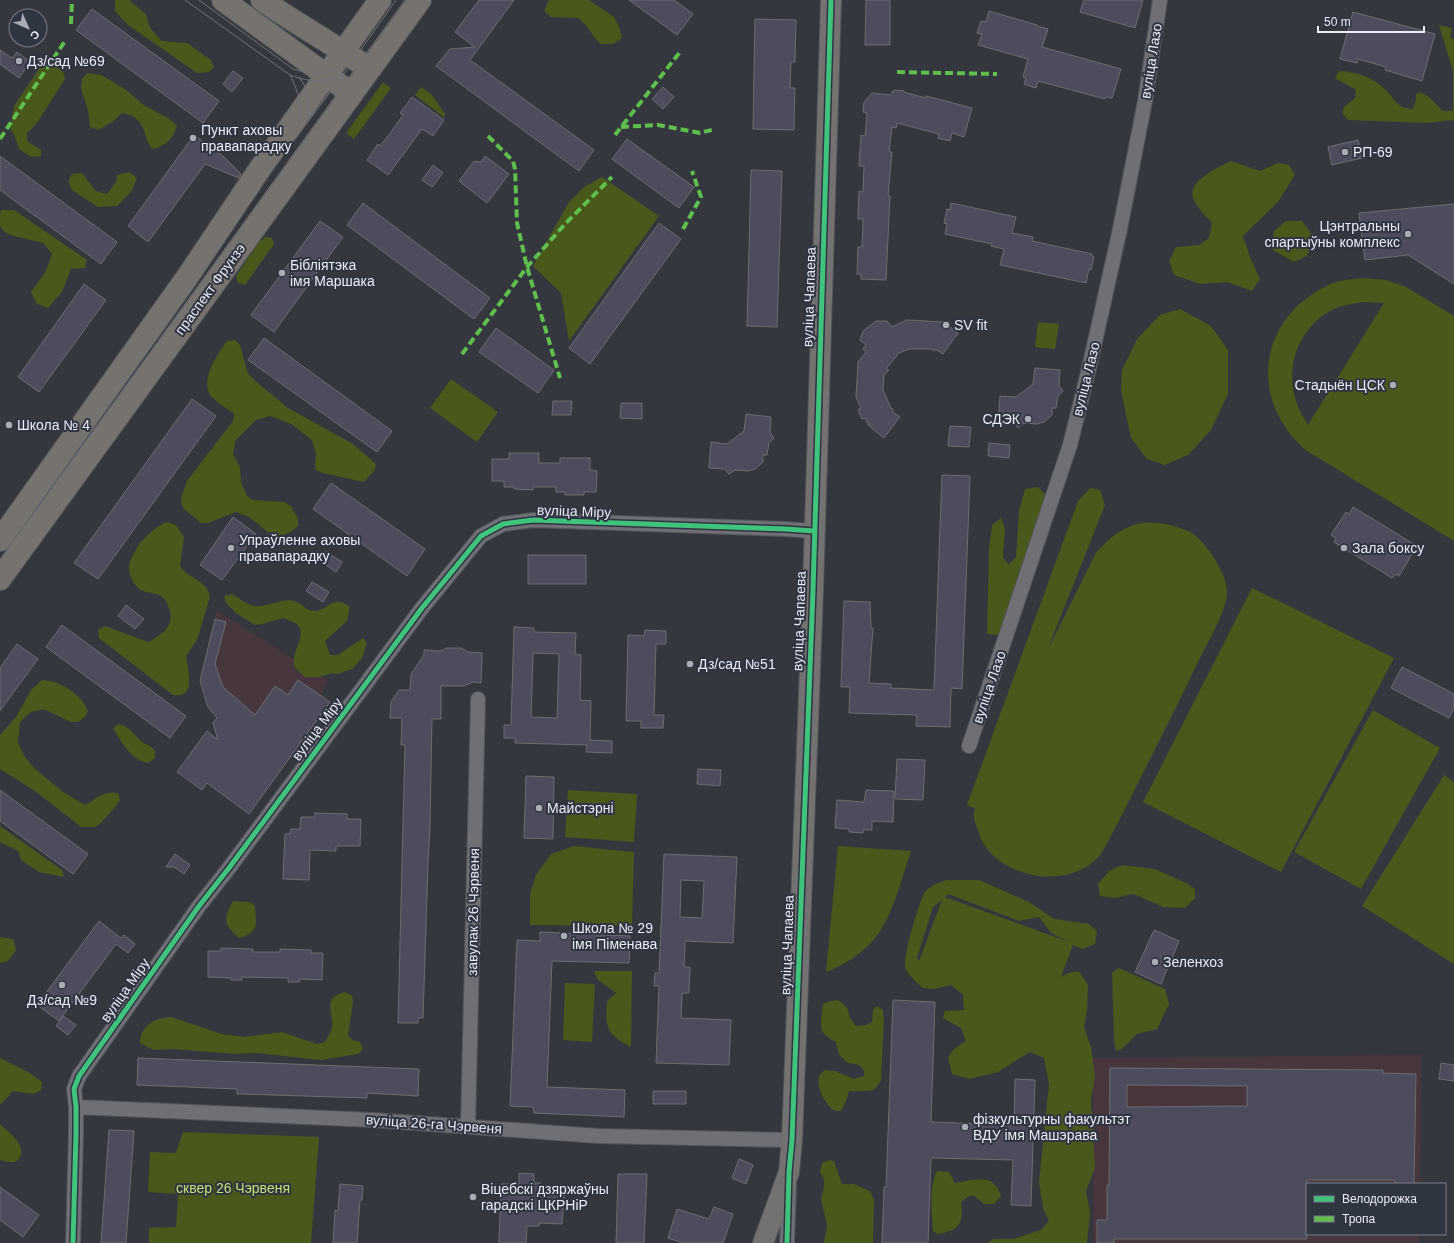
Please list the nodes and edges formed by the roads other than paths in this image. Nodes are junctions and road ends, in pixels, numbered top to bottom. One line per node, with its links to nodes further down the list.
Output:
1 (223, 0): 9 (main road)
2 (262, 0): 7 (main road)
3 (380, 0): 7 (main road, праспект Фрунзэ)
4 (420, 0): 8 (main road, праспект Фрунзэ)
5 (831, 0): 11 (street, вуліца Чапаева)
6 (1160, 0): 15 (street, вуліца Лазо)
7 (343, 51): 8 (main road); 9 (main road, праспект Фрунзэ)
8 (370, 69): 10 (main road, праспект Фрунзэ)
9 (326, 75): 10 (main road); 12 (main road, праспект Фрунзэ)
10 (352, 94): 13 (main road, праспект Фрунзэ)
11 (814, 531): 16 (street, вуліца Міру); 18 (street, вуліца Чапаева)
12 (0, 540)
13 (0, 579)
14 (478, 699): 17 (street, завулак 26 Чэрвеня)
15 (969, 746)
16 (76, 1107): 17 (street, вуліца 26-га Чэрвеня); 20 (street, вуліца Міру)
17 (468, 1126): 18 (street, вуліца 26-га Чэрвеня)
18 (792, 1140): 19 (street, вуліца Чапаева)
19 (789, 1172): 21 (street); 22 (street, вуліца Чапаева)
20 (73, 1243)
21 (763, 1243)
22 (787, 1243)

